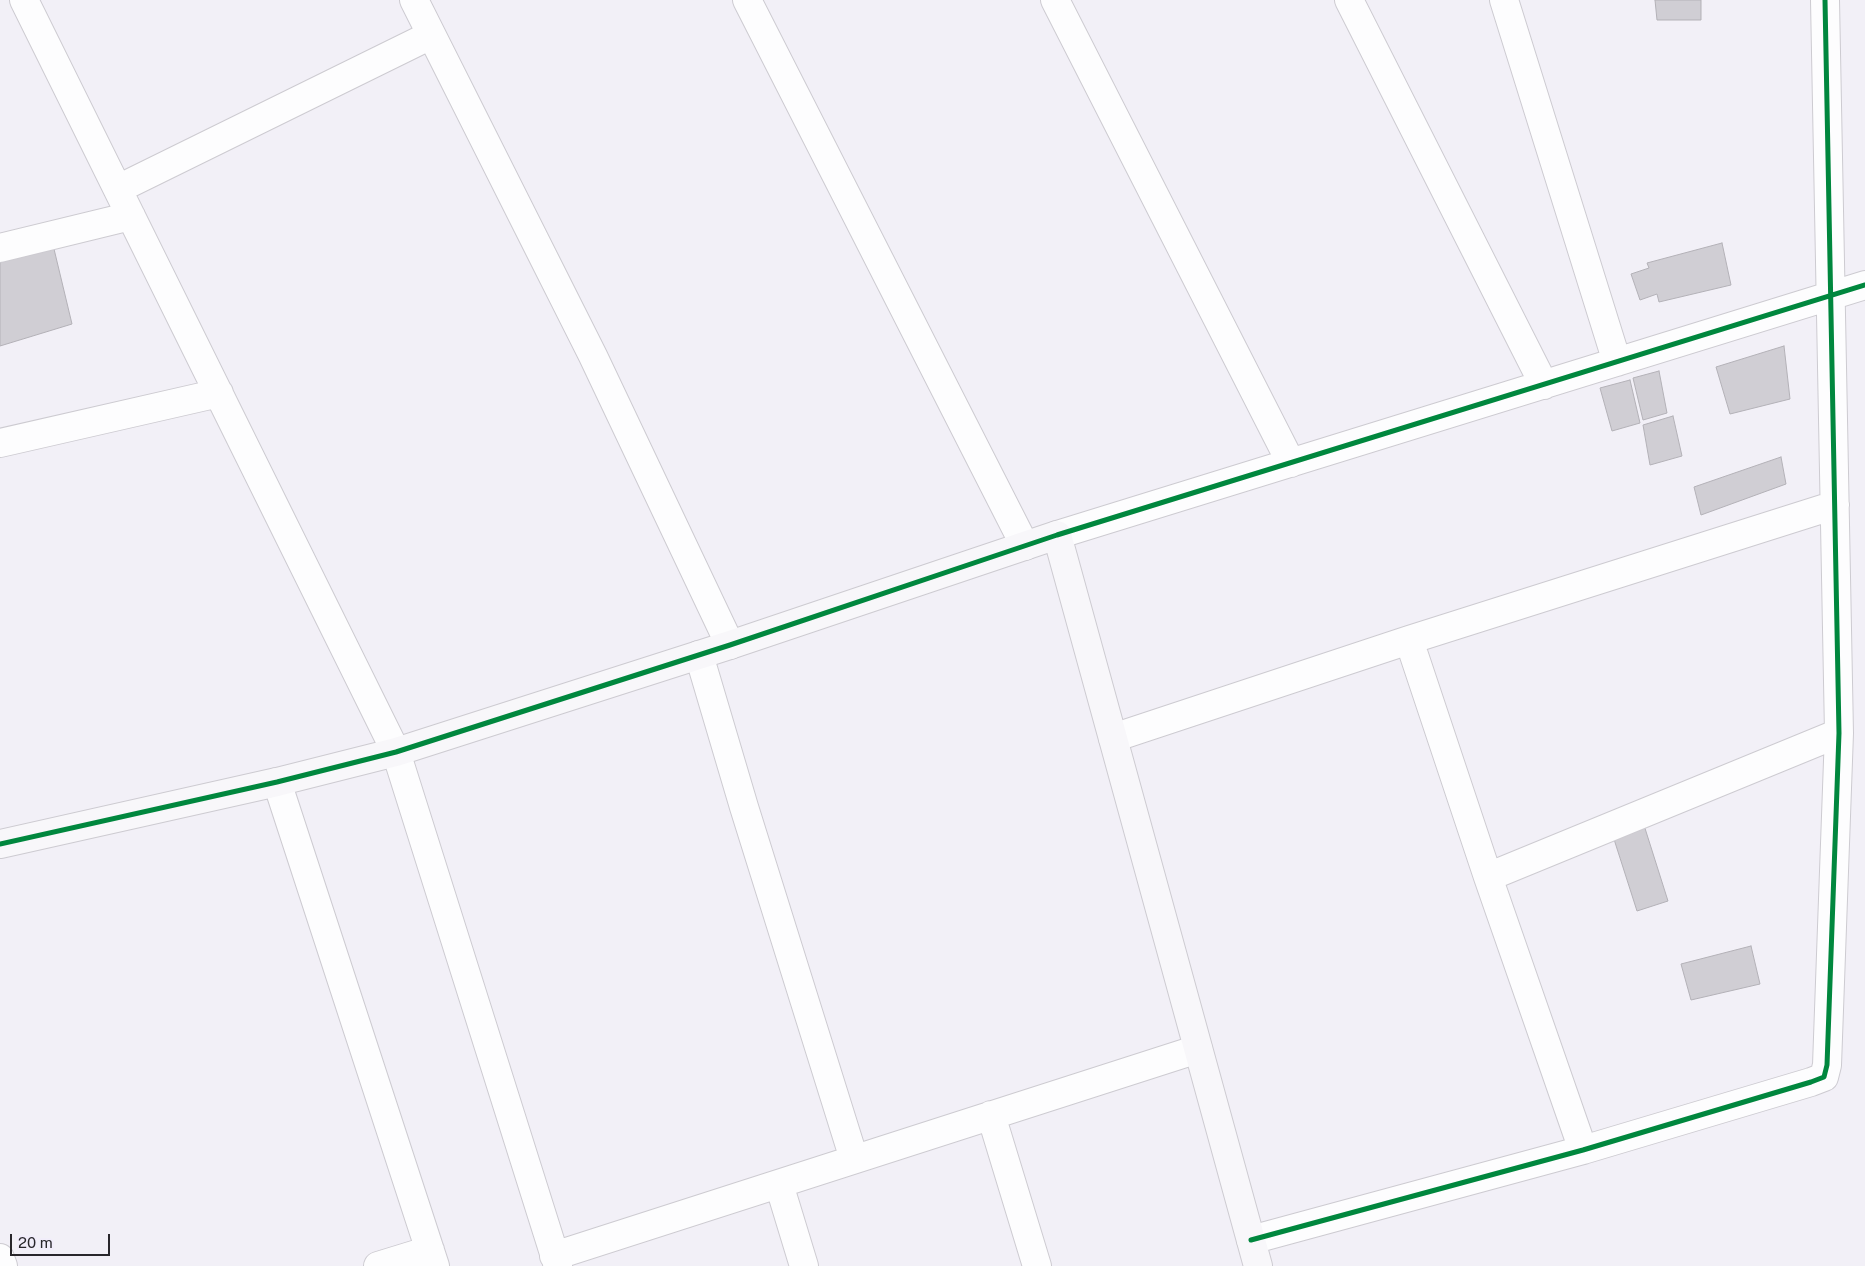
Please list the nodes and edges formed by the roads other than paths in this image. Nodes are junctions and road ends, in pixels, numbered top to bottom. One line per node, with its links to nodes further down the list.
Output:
1 (24, 0): 9 (street)
2 (414, 0): 8 (street)
3 (747, 0): 21 (street)
4 (1056, 0): 18 (street)
5 (1349, 0): 15 (street)
6 (1504, 0): 14 (street)
7 (1825, 0): 13 (street)
8 (431, 35): 9 (street); 23 (street)
9 (118, 190): 10 (street)
10 (131, 216): 11 (street); 16 (street)
11 (0, 248)
12 (1865, 285): 13 (street)
13 (1831, 296): 14 (street); 19 (street)
14 (1617, 362): 15 (street)
15 (1544, 385): 18 (street)
16 (218, 393): 17 (street); 27 (street)
17 (0, 443)
18 (1291, 463): 20 (street)
19 (1835, 505): 22 (street); 25 (street)
20 (1057, 536): 21 (street); 26 (street)
21 (1025, 546): 23 (street)
22 (1409, 640): 26 (street); 30 (street)
23 (730, 644): 24 (street)
24 (699, 655): 27 (street); 34 (street)
25 (1839, 733): 30 (street); 33 (street)
26 (1113, 738): 31 (street)
27 (396, 752): 28 (street); 39 (street)
28 (277, 782): 29 (street); 38 (street)
29 (0, 844)
30 (1488, 877): 33 (street)
31 (1198, 1049): 32 (street); 36 (street)
32 (991, 1115): 34 (street); 43 (street)
33 (1583, 1150): 36 (street)
34 (854, 1159): 35 (street)
35 (779, 1184): 39 (street); 42 (street)
36 (1250, 1240): 44 (street)
37 (0, 1258): 40 (street)
38 (432, 1258): 41 (street)
39 (556, 1261)
40 (2, 1266)
41 (378, 1266)
42 (804, 1266)
43 (1037, 1266)
44 (1258, 1266)

